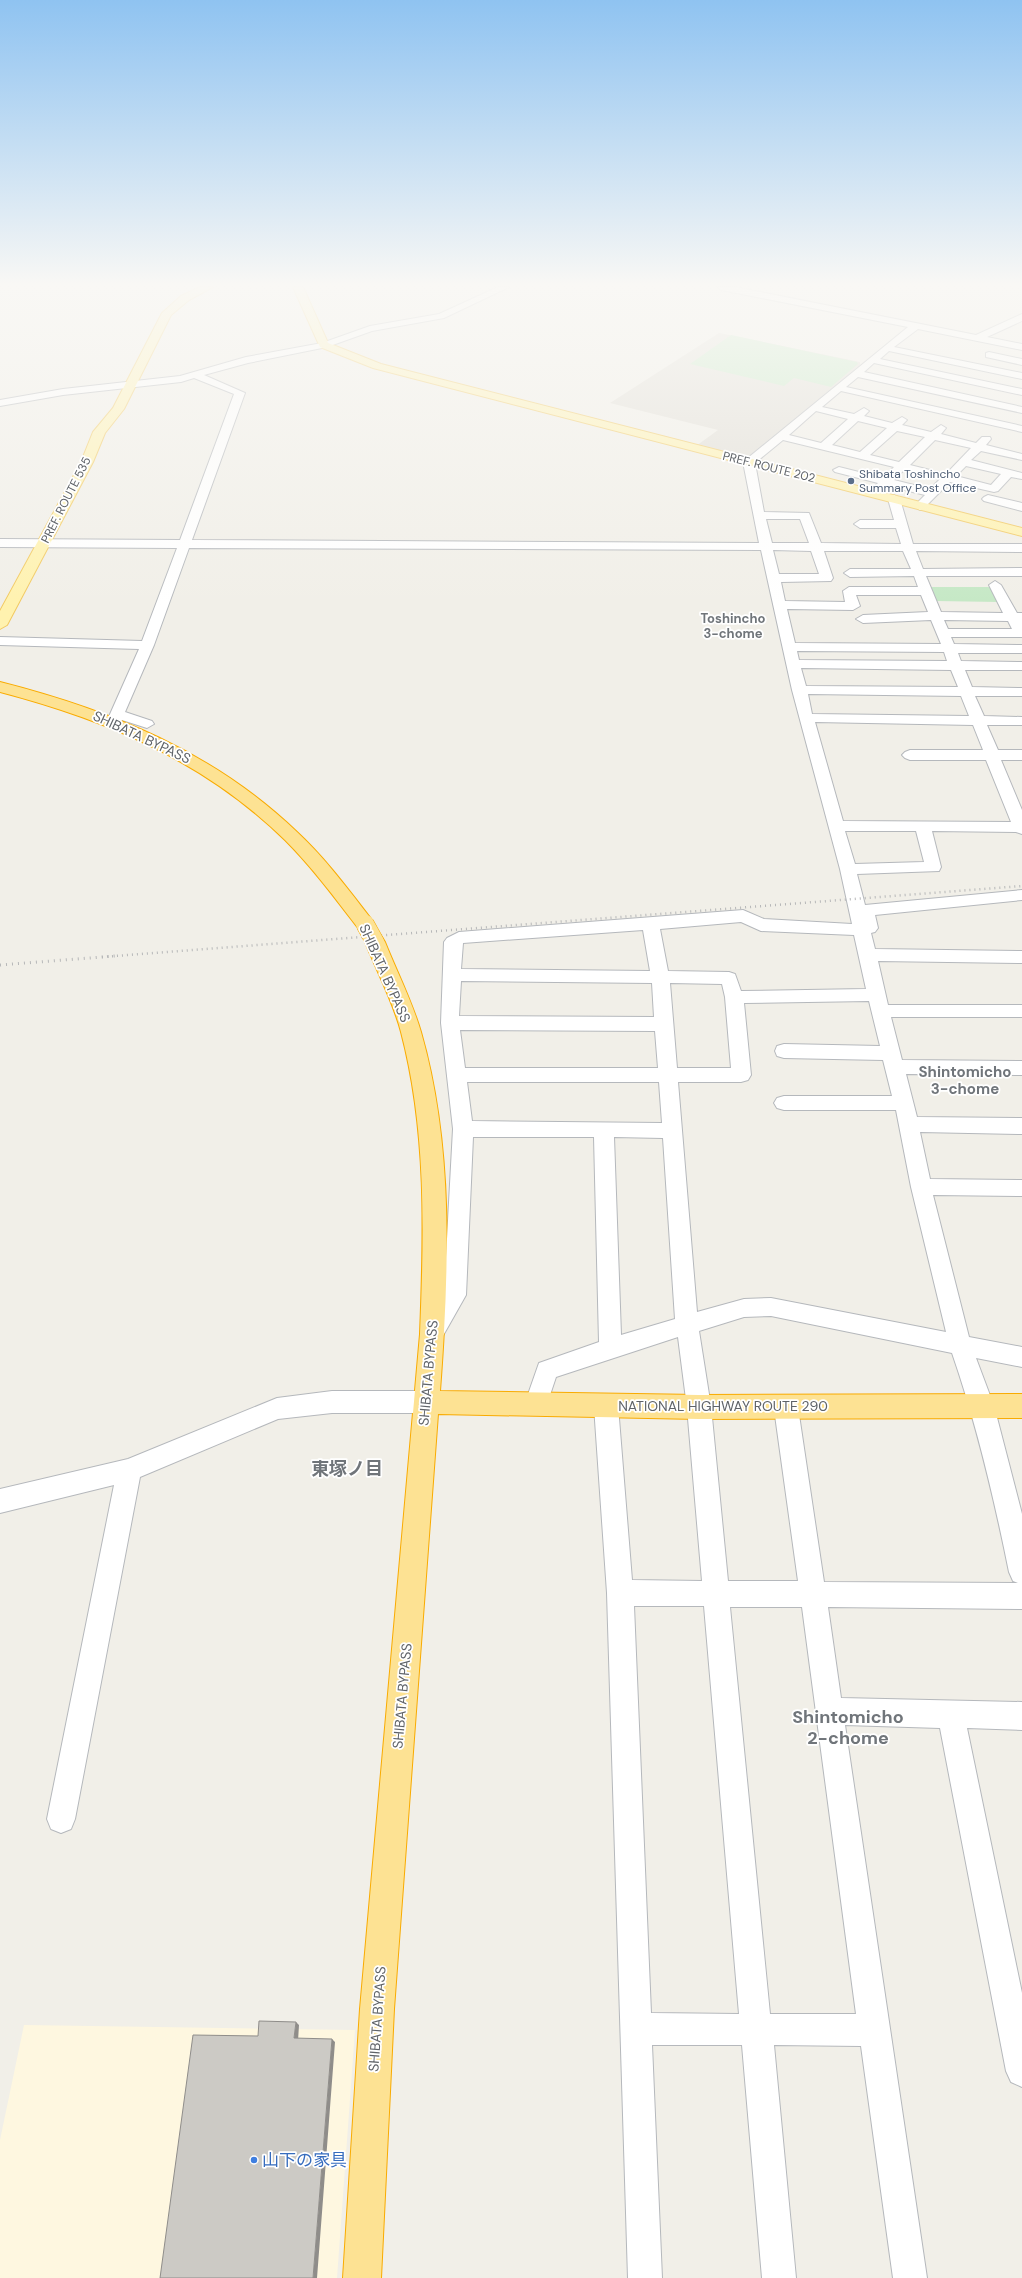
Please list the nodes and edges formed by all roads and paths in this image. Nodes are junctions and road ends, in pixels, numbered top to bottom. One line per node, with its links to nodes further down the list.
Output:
1 (56, 393): 10 (street)
2 (126, 393): 46 (main road, PREF. ROUTE 535)
3 (240, 393): 47 (street)
4 (483, 393): 27 (main road, PREF. ROUTE 202)
5 (833, 393): 12 (street)
6 (863, 393): 9 (street)
7 (948, 393): 13 (street)
8 (949, 393): 14 (street)
9 (880, 397): 11 (street); 16 (street)
10 (0, 404)
11 (917, 405): 13 (street); 19 (street)
12 (815, 408): 16 (street); 21 (street)
13 (931, 408): 15 (street)
14 (1022, 410)
15 (955, 414): 18 (street); 22 (street)
16 (856, 418): 19 (street); 24 (street)
17 (1022, 418): 20 (street)
18 (1000, 424): 20 (street); 23 (street)
19 (894, 426): 22 (street); 25 (street)
20 (1018, 428)
21 (782, 436): 24 (street); 27 (street)
22 (934, 436): 23 (street); 29 (street)
23 (978, 446): 26 (street); 28 (street)
24 (823, 447): 25 (street)
25 (862, 456): 29 (street)
26 (1022, 456)
27 (749, 462): 36 (main road, PREF. ROUTE 202); 41 (street)
28 (964, 462): 31 (street); 33 (street)
29 (902, 466): 33 (street); 34 (street)
30 (839, 470): 34 (street)
31 (1008, 473): 32 (street); 33 (street)
32 (1022, 476)
33 (948, 477): 35 (street)
34 (885, 482): 35 (street); 36 (street)
35 (932, 493): 39 (street)
36 (873, 494): 37 (main road, PREF. ROUTE 202)
37 (894, 499): 39 (main road, PREF. ROUTE 202); 43 (street)
38 (988, 499): 40 (street)
39 (920, 506): 44 (main road, PREF. ROUTE 202)
40 (1022, 507)
41 (759, 515): 48 (street); 49 (street)
42 (859, 522): 43 (street)
43 (900, 524): 51 (street)
44 (1022, 532)
45 (0, 543): 46 (street)
46 (44, 543): 47 (street); 69 (main road, PREF. ROUTE 535)
47 (184, 544): 48 (street); 73 (street)
48 (766, 546): 49 (street); 58 (street)
49 (815, 546): 50 (street); 58 (street)
50 (874, 547): 51 (street); 57 (street)
51 (908, 547): 52 (street); 60 (street)
52 (947, 547): 53 (street); 59 (street)
53 (1018, 547): 54 (street)
54 (1022, 560)
55 (1022, 572): 59 (street)
56 (850, 573): 57 (street)
57 (883, 573): 60 (street)
58 (774, 578): 64 (street)
59 (960, 579): 60 (street); 61 (street)
60 (922, 583): 63 (street); 65 (street)
61 (995, 585): 62 (street); 66 (street)
62 (1022, 585)
63 (890, 591): 64 (street); 68 (street)
64 (780, 605): 74 (street)
65 (936, 616): 66 (street); 68 (street); 70 (street)
66 (1017, 617): 71 (street)
67 (863, 619): 68 (street)
68 (900, 619)
69 (0, 625)
70 (943, 633): 71 (street); 75 (street)
71 (1021, 633)
72 (0, 641): 73 (street)
73 (147, 645): 84 (street)
74 (789, 647): 75 (street); 77 (street)
75 (949, 648): 76 (street); 78 (street)
76 (1022, 649)
77 (793, 664): 78 (street); 81 (street)
78 (956, 665): 79 (street); 82 (street)
79 (1022, 666)
80 (0, 687): 84 (highway, SHIBATA BYPASS)
81 (799, 690): 82 (street); 85 (street)
82 (966, 692): 83 (street); 86 (street)
83 (1022, 692)
84 (116, 718): 88 (street); 123 (highway, SHIBATA BYPASS)
85 (806, 718): 86 (street); 92 (street)
86 (978, 721): 87 (street); 89 (street)
87 (1022, 721)
88 (147, 724)
89 (992, 754): 90 (street); 91 (street); 94 (street)
90 (910, 755)
91 (1022, 755)
92 (835, 826): 93 (street); 95 (street)
93 (923, 826): 94 (street); 95 (street)
94 (1021, 828)
95 (848, 869): 98 (street)
96 (1022, 895): 98 (street)
97 (651, 924): 98 (street); 101 (street); 102 (street)
98 (861, 930): 99 (street)
99 (868, 955): 100 (street); 104 (street)
100 (1022, 957)
101 (453, 975): 102 (street); 106 (street)
102 (660, 976): 103 (street); 107 (street)
103 (734, 997): 104 (street); 112 (street)
104 (878, 1003): 105 (street); 109 (street)
105 (1022, 1011)
106 (450, 1023): 107 (street); 111 (street)
107 (664, 1024): 112 (street)
108 (784, 1051): 109 (street)
109 (892, 1060): 110 (street); 114 (street)
110 (1022, 1068)
111 (456, 1075): 112 (street); 117 (street)
112 (667, 1076): 119 (street)
113 (784, 1103): 114 (street)
114 (903, 1103): 115 (street)
115 (909, 1124): 116 (street); 120 (street)
116 (1022, 1126)
117 (463, 1129): 118 (street); 123 (street)
118 (604, 1129): 119 (street); 125 (street)
119 (673, 1131): 122 (street)
120 (921, 1187): 121 (street); 124 (street)
121 (1022, 1188)
122 (687, 1324): 124 (street); 125 (street); 132 (street)
123 (432, 1334): 127 (highway, SHIBATA BYPASS)
124 (960, 1344): 126 (street); 130 (street)
125 (610, 1348): 128 (street)
126 (1022, 1357)
127 (425, 1402): 128 (highway, NATIONAL HIGHWAY ROUTE 290); 134 (street); 150 (highway, SHIBATA BYPASS)
128 (537, 1403): 129 (highway, NATIONAL HIGHWAY ROUTE 290)
129 (606, 1406): 132 (highway, NATIONAL HIGHWAY ROUTE 290); 138 (street)
130 (982, 1406): 131 (highway, NATIONAL HIGHWAY ROUTE 290); 133 (highway, NATIONAL HIGHWAY ROUTE 290); 135 (street)
131 (1022, 1406)
132 (699, 1407): 133 (highway, NATIONAL HIGHWAY ROUTE 290); 139 (street)
133 (786, 1408): 140 (street)
134 (129, 1470): 136 (street); 145 (street)
135 (1013, 1493): 137 (street)
136 (0, 1501)
137 (1022, 1572)
138 (620, 1593): 139 (street); 147 (street)
139 (716, 1593): 140 (street); 146 (street)
140 (814, 1593): 141 (street); 142 (street)
141 (1022, 1596)
142 (831, 1711): 143 (street); 148 (street)
143 (951, 1715): 144 (street); 149 (street)
144 (1022, 1716)
145 (61, 1819)
146 (758, 2028): 147 (street); 148 (street); 152 (street)
147 (636, 2029): 151 (street)
148 (873, 2030): 153 (street)
149 (1022, 2071)
150 (362, 2278)
151 (645, 2278)
152 (780, 2278)
153 (910, 2278)

